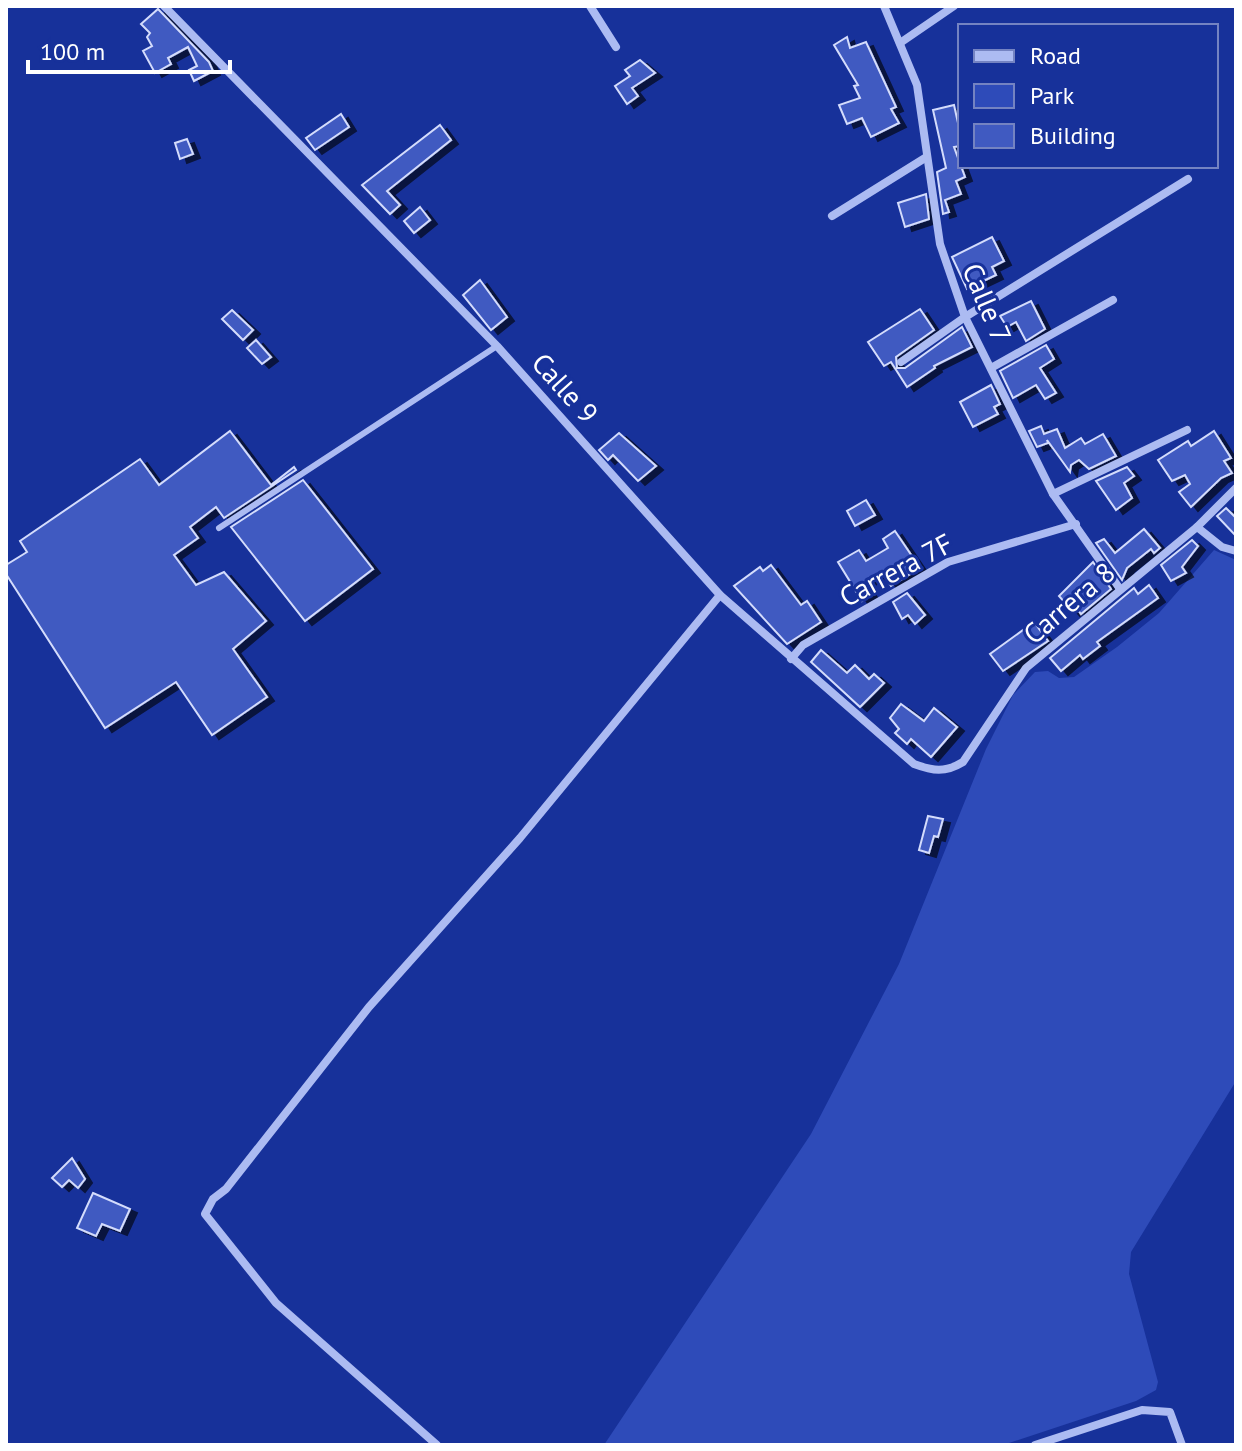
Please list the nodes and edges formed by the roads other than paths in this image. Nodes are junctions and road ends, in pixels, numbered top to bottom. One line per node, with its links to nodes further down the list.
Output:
1 (164, 6): 12 (street, Calle 9)
2 (590, 6): 6 (street)
3 (884, 6): 5 (street, Calle 7)
4 (954, 6): 5 (street)
5 (900, 43): 7 (street, Calle 7)
6 (616, 47)
7 (925, 158): 9 (street); 11 (street, Calle 7)
8 (1188, 179): 11 (street)
9 (832, 216)
10 (1113, 300): 14 (street)
11 (965, 317): 13 (street); 14 (street, Calle 7)
12 (497, 346): 20 (lane); 23 (street, Calle 9)
13 (901, 362)
14 (991, 368): 17 (street, Calle 7)
15 (1187, 430): 17 (street)
16 (1236, 488): 19 (street, Carrera 8)
17 (1053, 494): 18 (street, Calle 7)
18 (1076, 524): 22 (street, Calle 7); 24 (street, Carrera 7F)
19 (1197, 527): 21 (street); 22 (street, Carrera 8)
20 (219, 528)
21 (1236, 551)
22 (1120, 589): 25 (street, Carrera 8)
23 (720, 595): 24 (street, Calle 9); 26 (street)
24 (791, 659): 25 (street, Calle 9)
25 (950, 769)
26 (437, 1445)
27 (1035, 1445): 28 (street)
28 (1182, 1445)

